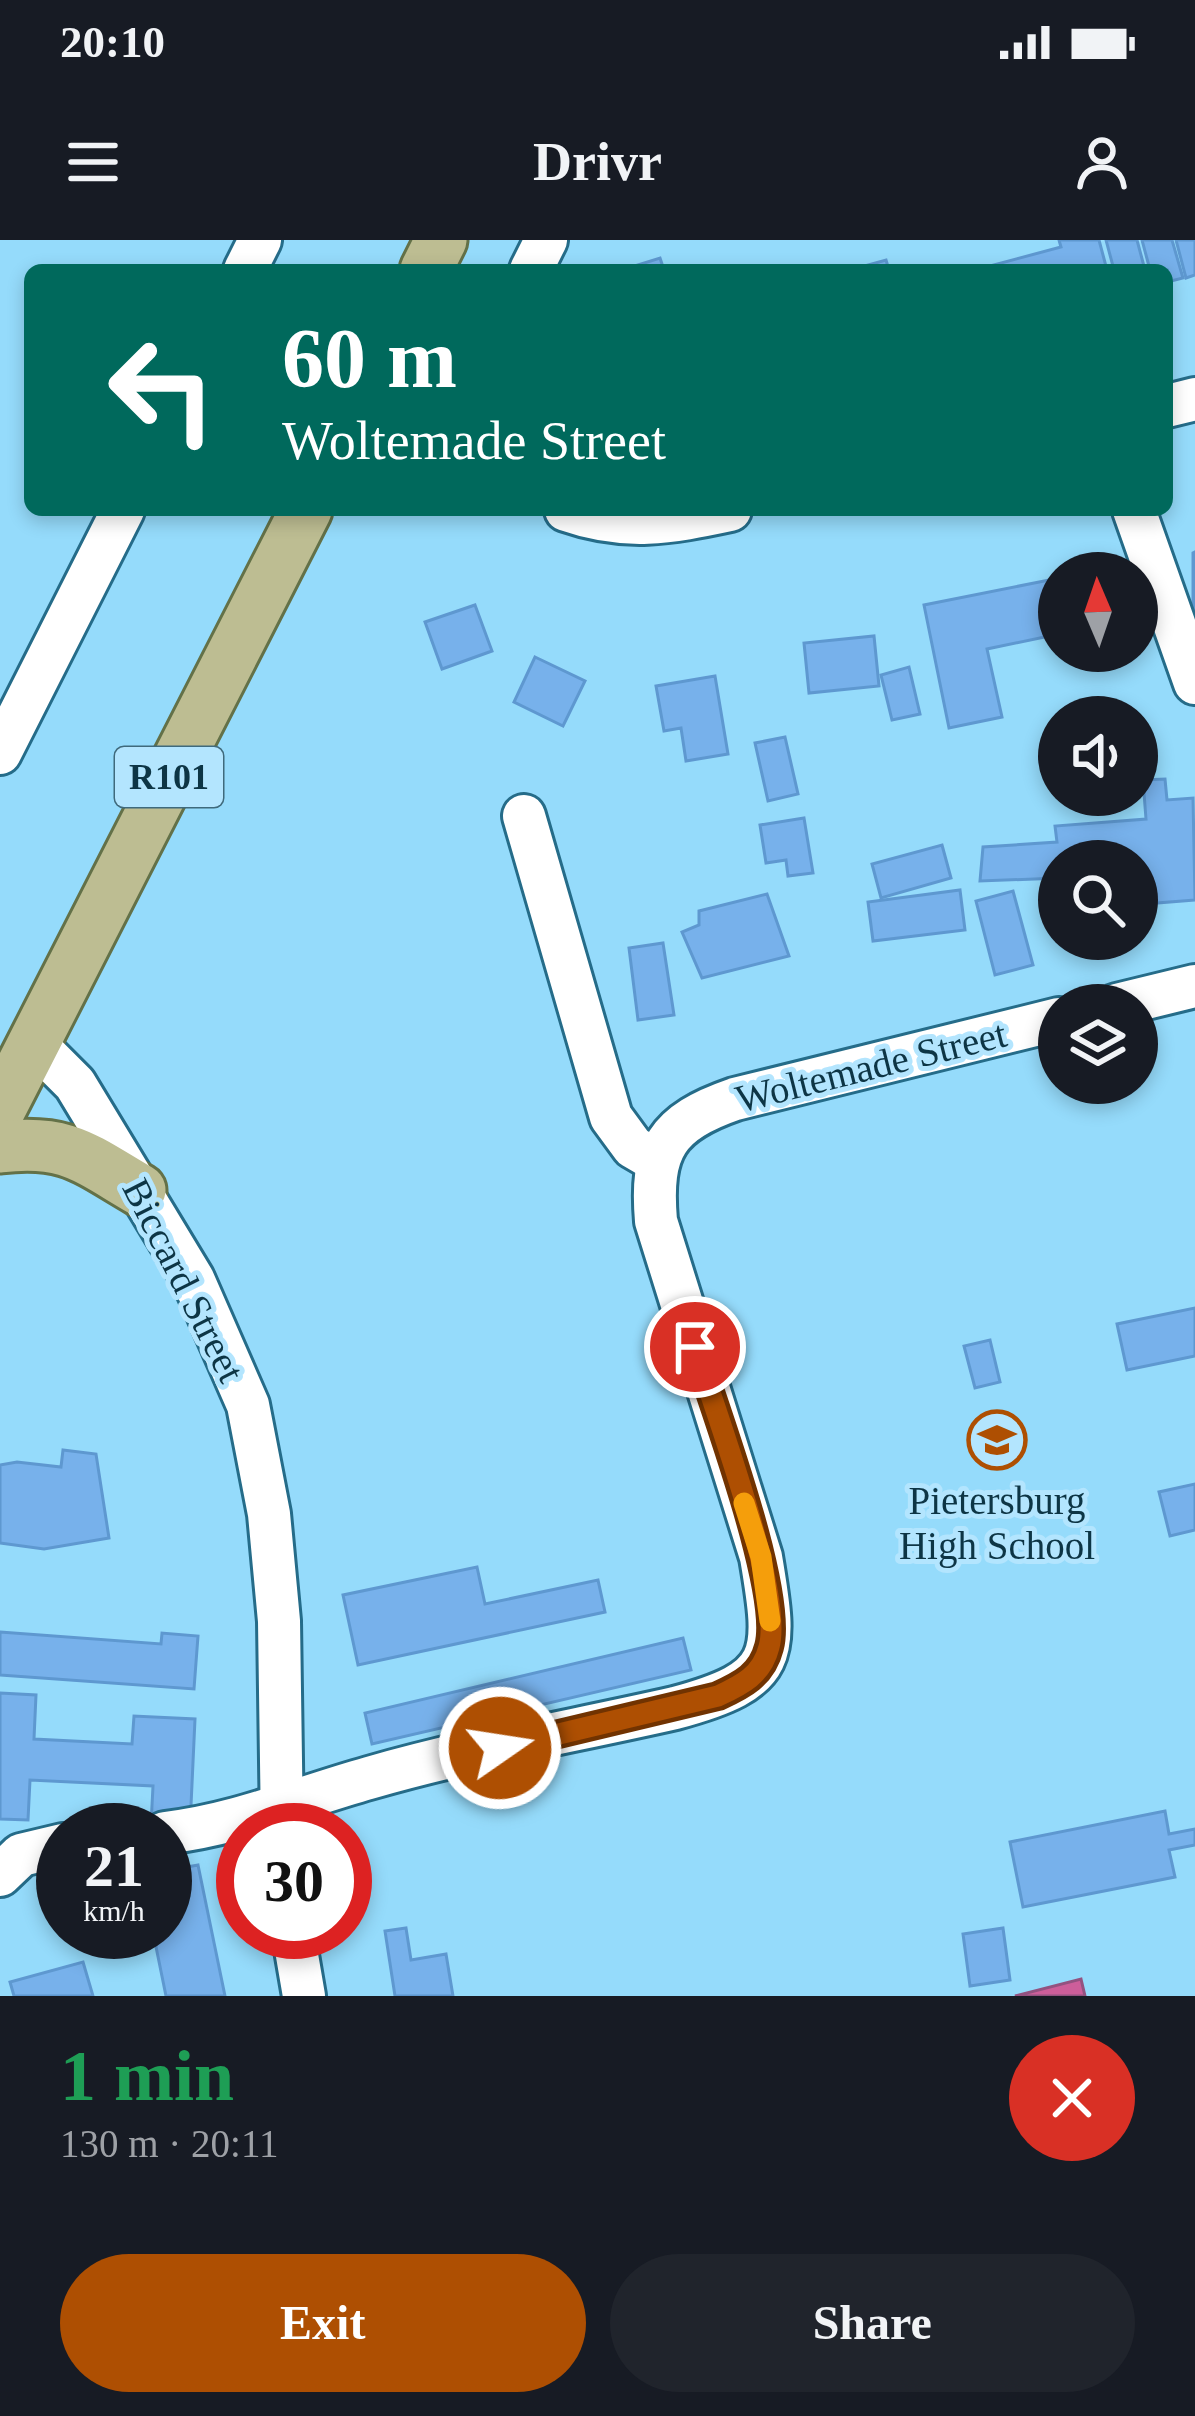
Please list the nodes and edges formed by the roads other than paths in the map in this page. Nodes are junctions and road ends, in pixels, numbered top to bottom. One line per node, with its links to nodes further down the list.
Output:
1 (120, 516): 7 (street)
2 (302, 516): 12 (main road, R101)
3 (584, 516): 4 (street)
4 (696, 516)
5 (1136, 516): 6 (street)
6 (1195, 683)
7 (1, 749)
8 (524, 816): 15 (street)
9 (1195, 986): 10 (street)
10 (1158, 995)
11 (1038, 1024): 15 (street, Woltemade Street)
12 (36, 1045): 13 (main road, R101); 16 (street, Biccard Street)
13 (0, 1109)
14 (0, 1148): 16 (main road)
15 (657, 1161): 18 (street)
16 (140, 1190): 17 (street, Biccard Street)
17 (281, 1803)
18 (315, 1803)
19 (36, 1851): 20 (street)
20 (1, 1870)
21 (298, 1959): 22 (street)
22 (304, 1996)

